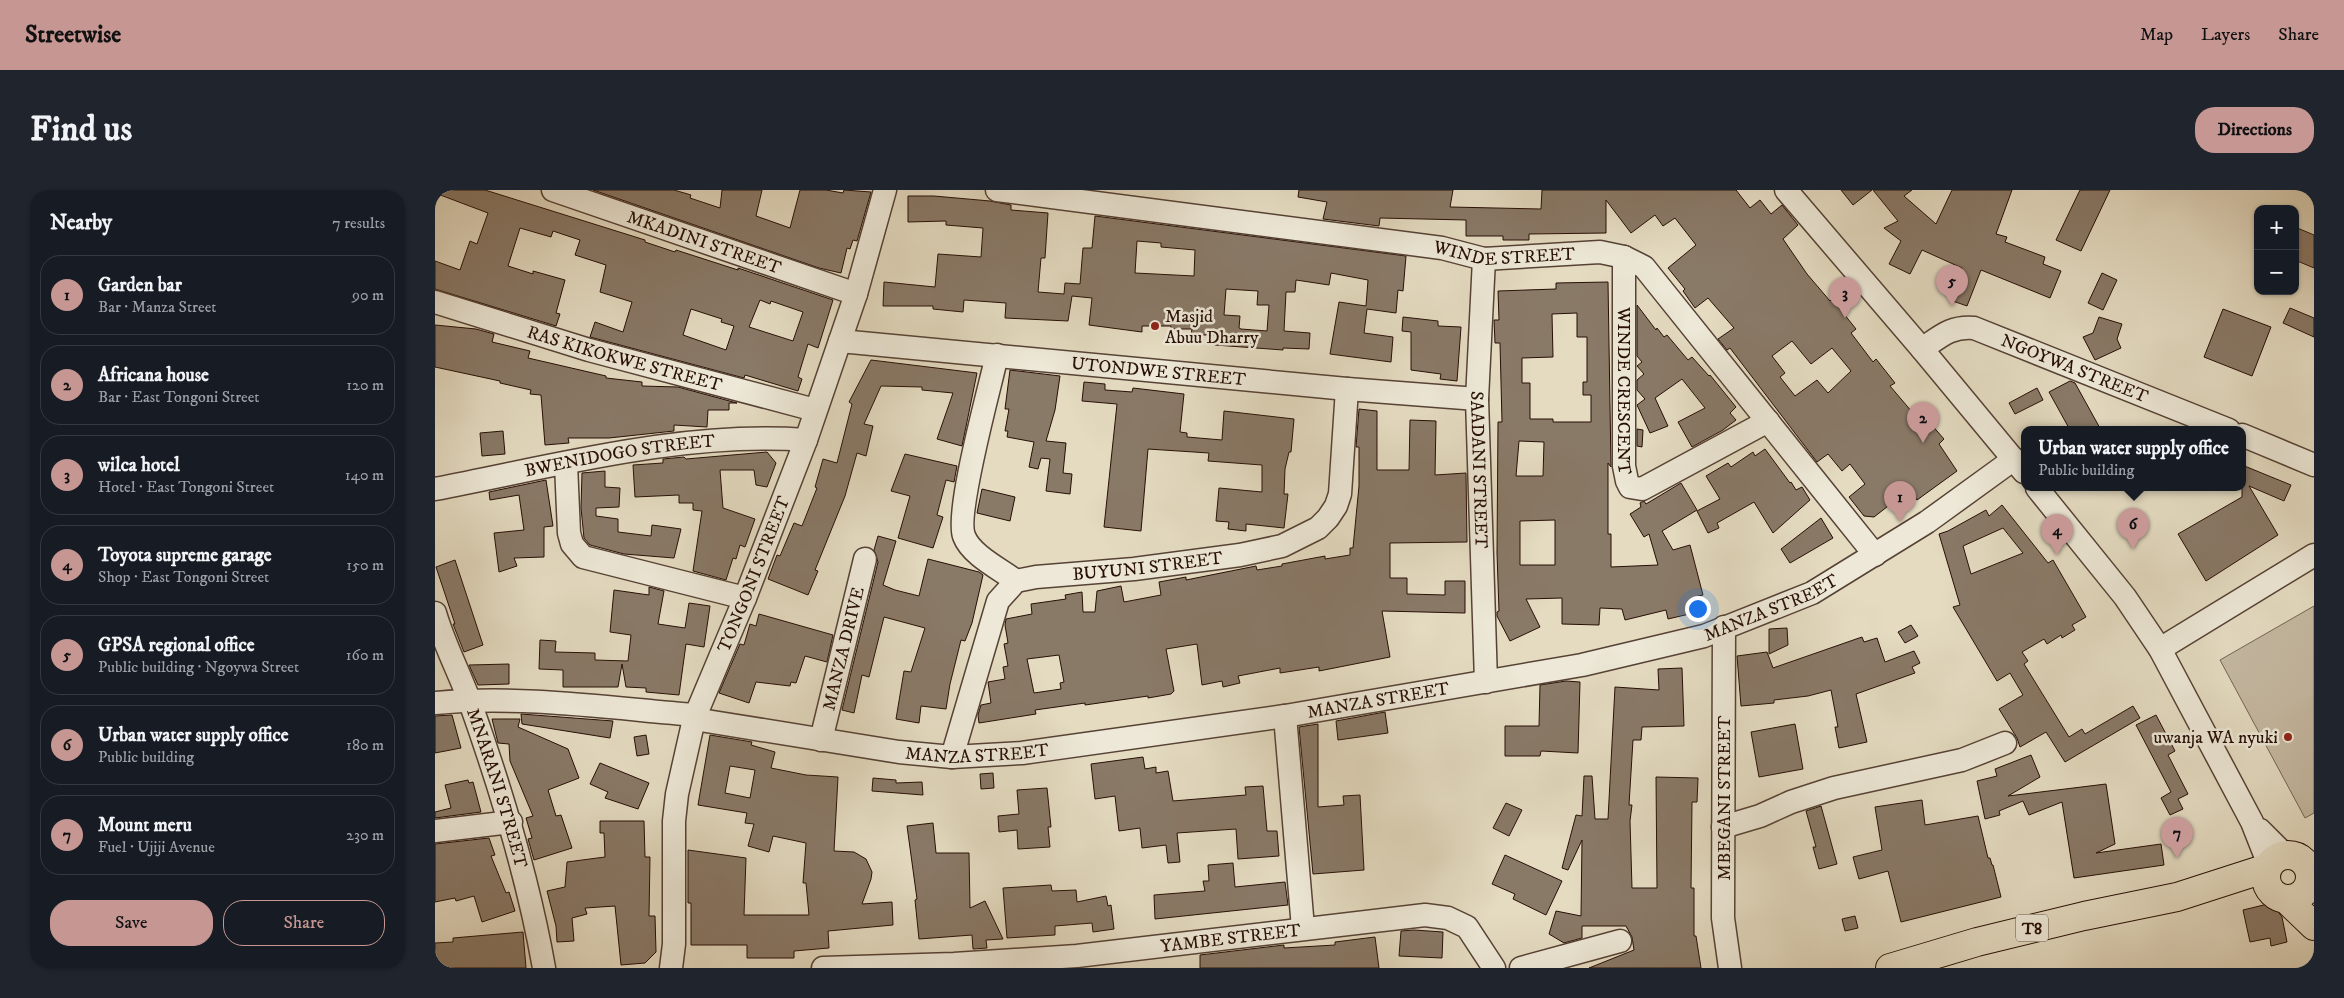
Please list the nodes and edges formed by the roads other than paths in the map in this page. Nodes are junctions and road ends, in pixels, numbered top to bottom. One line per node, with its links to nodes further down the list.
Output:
1 (553, 190): 7 (street, MKADINI STREET)
2 (885, 190): 7 (street, TONGONI STREET)
3 (997, 190): 6 (street, WINDE STREET)
4 (1786, 190): 10 (street)
5 (1624, 257): 6 (street, WINDE STREET); 15 (street, WINDE STREET); 15 (street, WINDE CRESCENT)
6 (1484, 259): 13 (street, SAADANI STREET)
7 (856, 294): 9 (street, TONGONI STREET)
8 (435, 302): 14 (street, RAS KIKOKWE STREET)
9 (840, 341): 11 (street, UTONDWE STREET); 14 (street, TONGONI STREET)
10 (1922, 348): 16 (street, NGOYWA STREET); 21 (street)
11 (997, 355): 12 (street, UTONDWE STREET); 27 (street)
12 (1347, 389): 13 (street, UTONDWE STREET); 27 (street, BUYUNI STREET)
13 (1477, 399): 32 (street, SAADANI STREET)
14 (815, 410): 18 (street, TONGONI STREET)
15 (1768, 421): 24 (street, WINDE STREET)
16 (2219, 426)
17 (2246, 437): 20 (street)
18 (806, 440): 19 (street, BWENIDOGO STREET); 28 (street, TONGONI STREET)
19 (566, 464): 22 (street, BWENIDOGO STREET); 28 (street)
20 (2314, 465)
21 (2019, 466): 24 (street, MANZA STREET)
22 (435, 489)
23 (2039, 491): 31 (street)
24 (1875, 555): 30 (street, MANZA STREET)
25 (2314, 556): 31 (street)
26 (865, 559): 37 (street, MANZA DRIVE)
27 (1016, 580): 39 (street)
28 (745, 598): 36 (street, TONGONI STREET)
29 (435, 613): 33 (street, MNARANI STREET)
30 (1725, 627): 32 (street, MANZA STREET); 41 (street, MBEGANI STREET)
31 (2160, 649): 43 (street)
32 (1486, 682): 35 (street, MANZA STREET)
33 (469, 700): 34 (street, MANZA STREET); 36 (street, MANZA STREET); 40 (street, MNARANI STREET)
34 (435, 703)
35 (1285, 716): 39 (street, MANZA STREET); 45 (street)
36 (694, 717): 37 (street, MANZA STREET); 48 (street, TONGONI STREET)
37 (821, 740): 39 (street, MANZA STREET)
38 (2005, 743): 41 (street)
39 (952, 757)
40 (511, 822): 42 (street); 47 (street, MNARANI STREET)
41 (1723, 827): 52 (street, MBEGANI STREET)
42 (435, 831)
43 (2292, 877): 44 (main road); 53 (main road, T8)
44 (2314, 926)
45 (1303, 928): 49 (street, YAMBE STREET); 50 (street, YAMBE STREET)
46 (1620, 941): 51 (street)
47 (544, 968)
48 (671, 968)
49 (823, 968)
50 (1494, 968)
51 (1521, 968)
52 (1730, 968)
53 (1890, 968)

